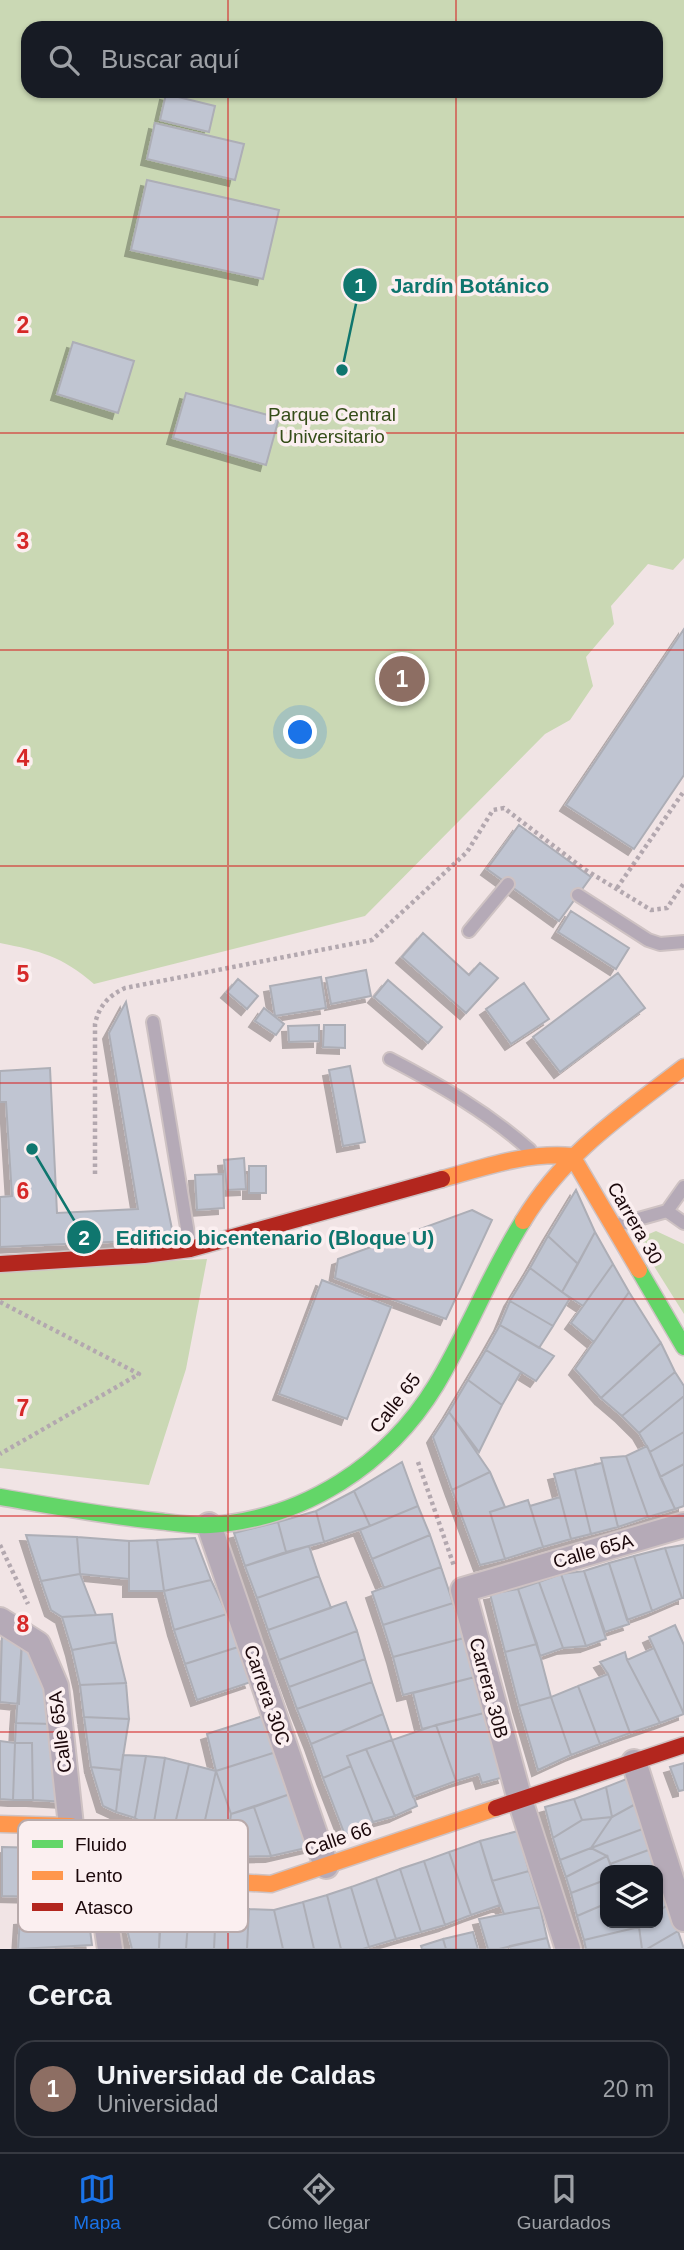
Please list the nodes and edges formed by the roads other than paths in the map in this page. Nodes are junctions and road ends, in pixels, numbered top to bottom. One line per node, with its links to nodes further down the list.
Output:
1 (508, 884): 3 (lane)
2 (578, 895): 4 (lane)
3 (469, 931)
4 (684, 942)
5 (153, 1022): 14 (lane)
6 (390, 1059): 8 (lane)
7 (684, 1067): 9 (street, Calle 65)
8 (535, 1155): 9 (street); 14 (street)
9 (572, 1156): 13 (street, Carrera 30); 18 (street, Calle 65)
10 (684, 1186): 11 (lane)
11 (667, 1211): 12 (lane); 13 (lane)
12 (684, 1223)
13 (613, 1226): 16 (street, Carrera 30)
14 (190, 1249): 15 (street)
15 (0, 1264)
16 (684, 1347)
17 (0, 1497): 18 (street, Calle 65)
18 (209, 1525): 28 (street, Carrera 30C)
19 (684, 1525): 20 (street, Calle 65A)
20 (463, 1590): 24 (street, Carrera 30B)
21 (0, 1620): 25 (street, Calle 65A)
22 (684, 1745): 23 (street, Calle 66)
23 (634, 1762): 24 (street, Calle 66); 30 (street)
24 (520, 1800): 28 (street, Calle 66); 31 (street, Carrera 30B)
25 (80, 1820)
26 (0, 1824): 27 (street, Calle 66)
27 (18, 1826)
28 (326, 1866): 29 (street, Calle 66)
29 (248, 1883)
30 (684, 1919)
31 (568, 1949)

